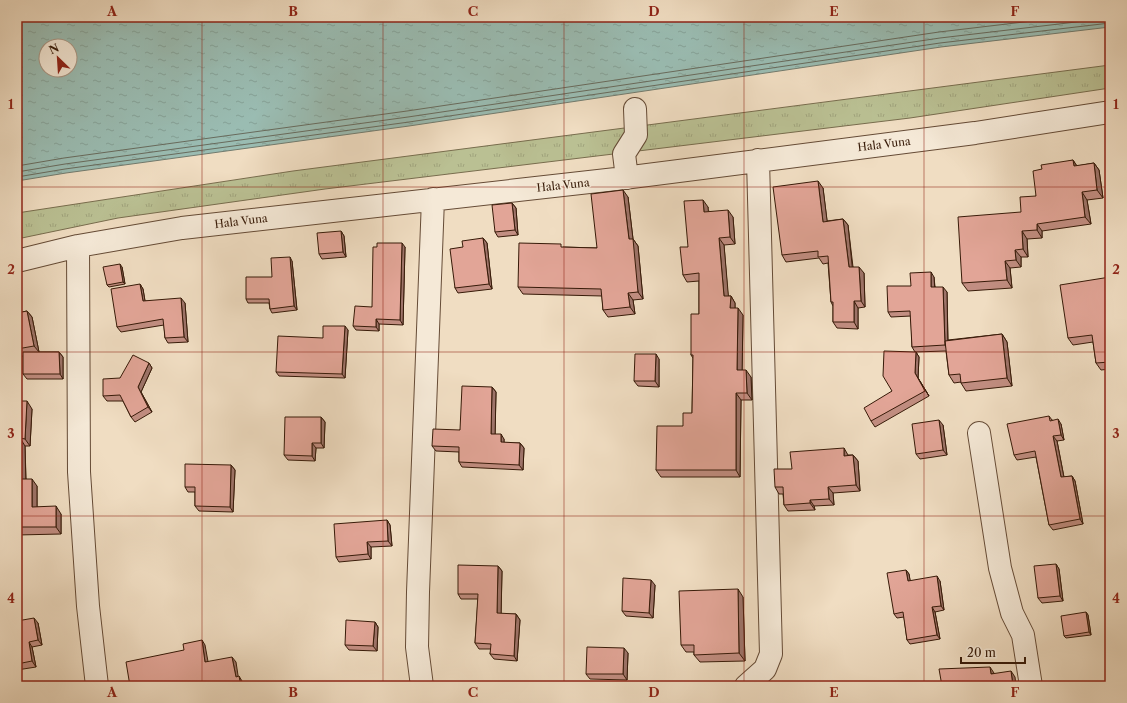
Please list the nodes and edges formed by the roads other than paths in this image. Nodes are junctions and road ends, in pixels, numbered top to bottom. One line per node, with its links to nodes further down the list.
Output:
1 (635, 110): 4 (street)
2 (1110, 112): 3 (street, Hala Vuna)
3 (758, 160): 4 (street, Hala Vuna); 11 (street)
4 (627, 178): 5 (street, Hala Vuna)
5 (433, 198): 6 (street, Hala Vuna); 10 (street)
6 (78, 246): 7 (street, Hala Vuna); 9 (street)
7 (17, 261)
8 (979, 433): 12 (street)
9 (97, 686)
10 (422, 686)
11 (746, 686)
12 (1031, 686)

